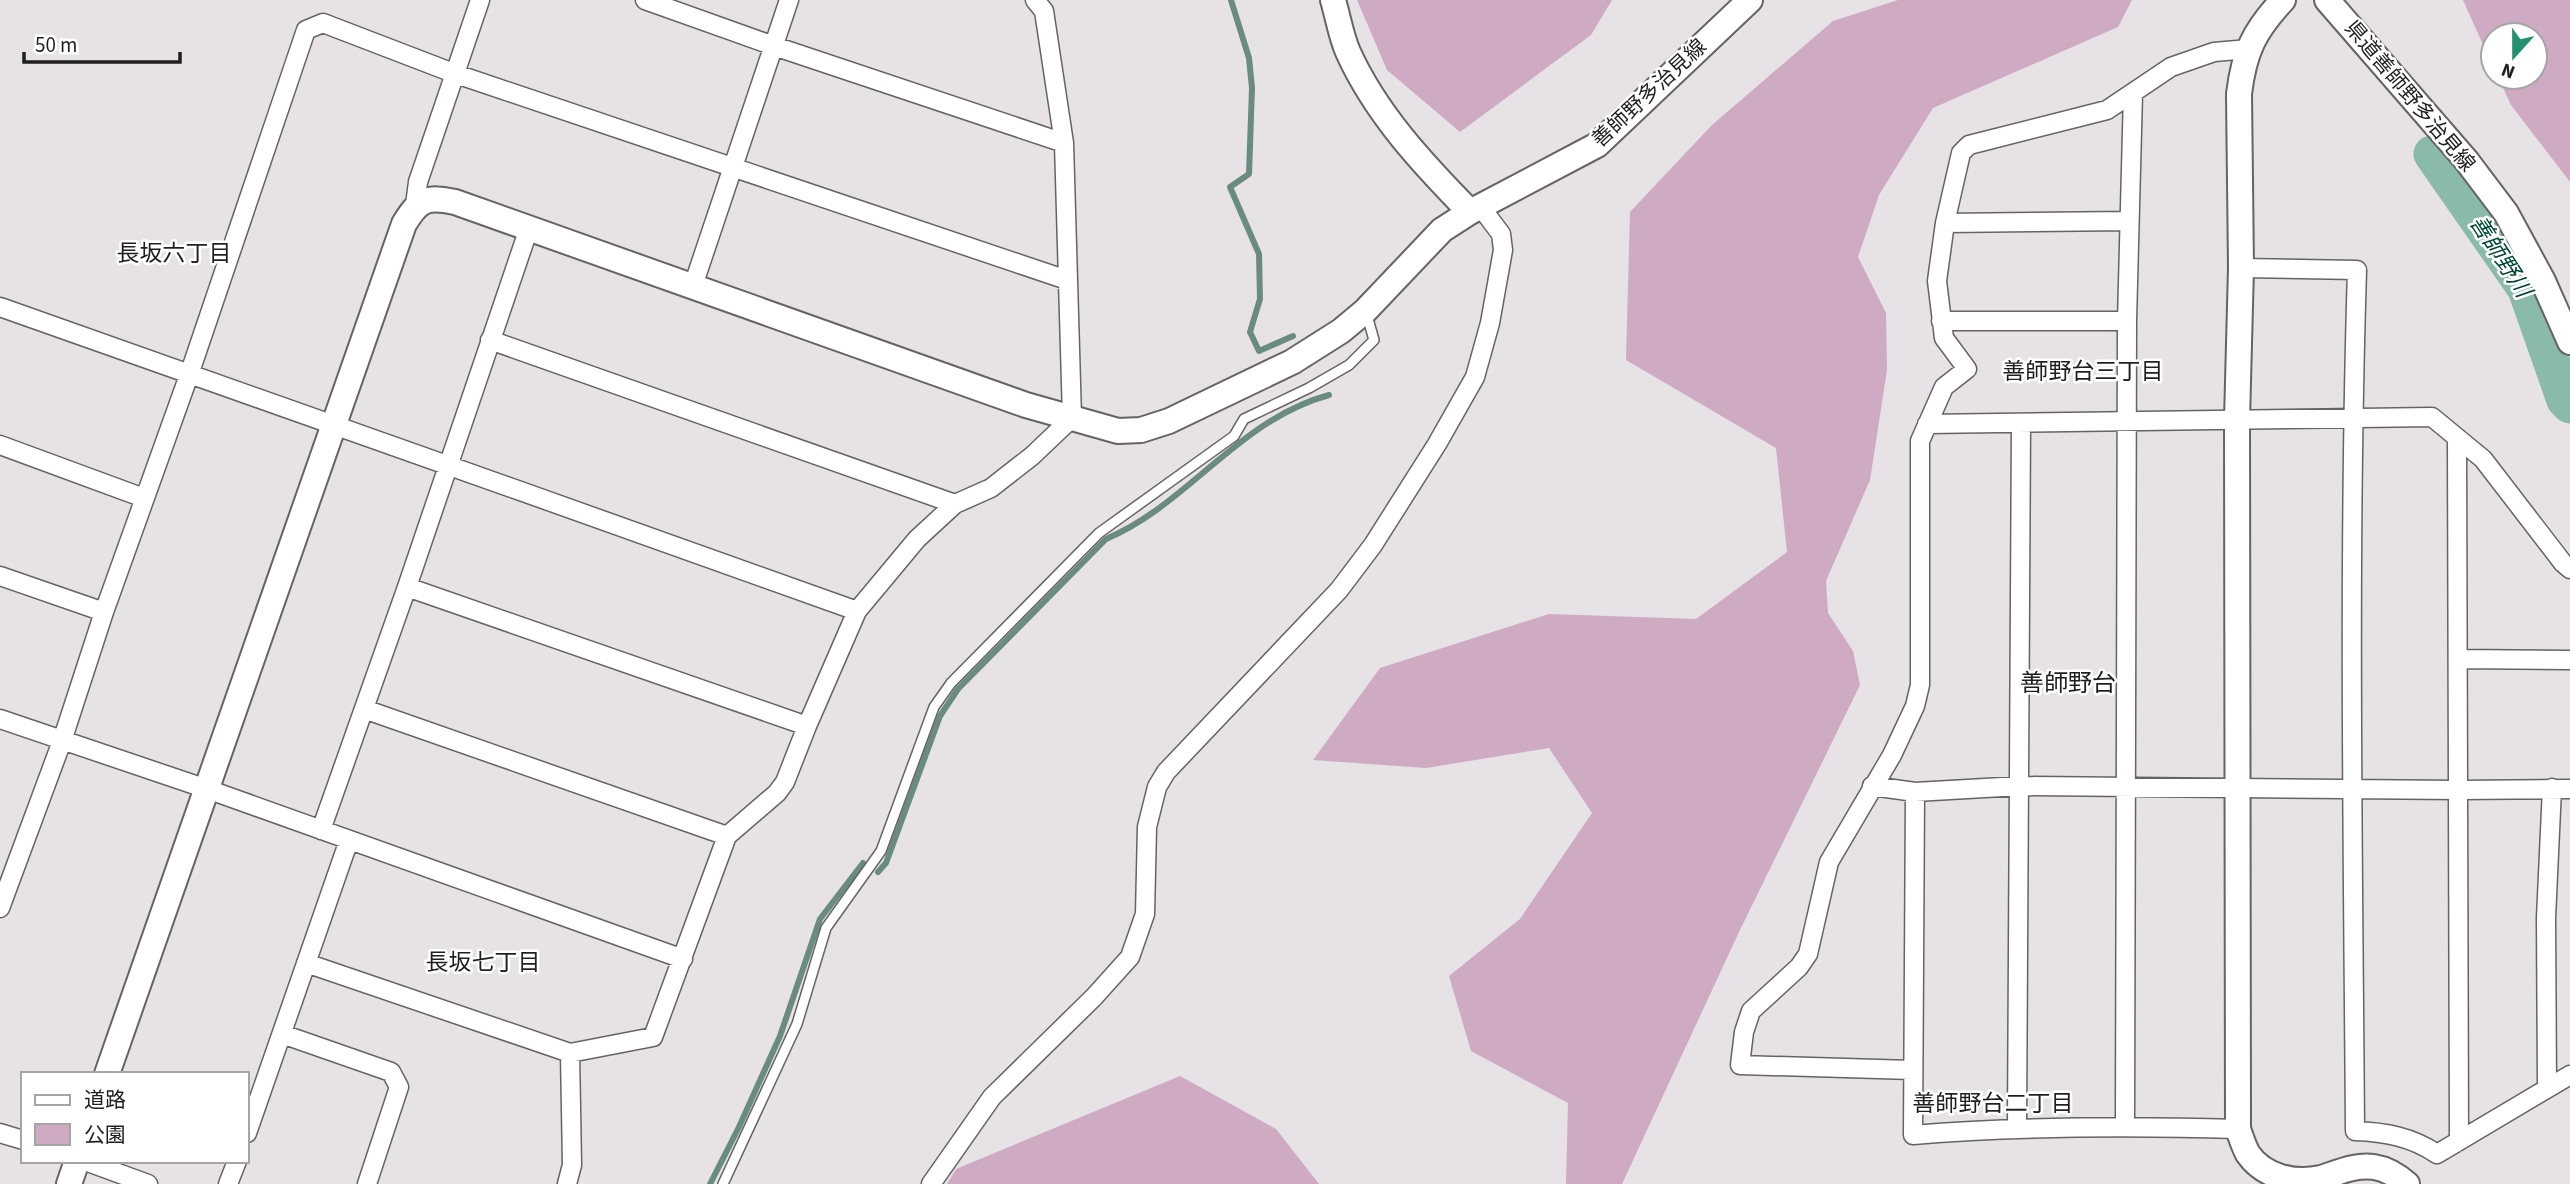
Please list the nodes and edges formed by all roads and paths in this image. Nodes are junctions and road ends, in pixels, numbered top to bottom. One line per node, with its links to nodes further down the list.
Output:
1 (480, 0): 11 (street)
2 (645, 0): 9 (street)
3 (789, 0): 9 (street)
4 (1035, 0): 13 (street)
5 (1334, 0): 16 (street)
6 (1749, 0): 16 (street, 善師野多治見線)
7 (2283, 0): 10 (street)
8 (2327, 0): 28 (street, 県道善師野多治見線)
9 (774, 46): 13 (street); 14 (street)
10 (2249, 49): 12 (street); 20 (street)
11 (456, 74): 14 (street); 15 (street); 29 (street)
12 (2133, 93): 17 (street); 18 (street)
13 (1064, 143): 21 (street)
14 (732, 167): 21 (street); 22 (street)
15 (415, 205): 19 (street, 善師野多治見線); 36 (street)
16 (1475, 209): 24 (street, 善師野多治見線); 91 (street)
17 (2129, 221): 18 (street); 26 (street)
18 (1945, 223): 25 (street)
19 (529, 228): 22 (street, 善師野多治見線); 27 (street)
20 (2241, 268): 31 (street); 32 (street)
21 (1067, 280): 30 (street)
22 (694, 286): 30 (street, 善師野多治見線)
23 (0, 307): 29 (street)
24 (1365, 311): 30 (street, 善師野多治見線); 90 (lane)
25 (1941, 321): 26 (street); 35 (street)
26 (2127, 321): 33 (street)
27 (490, 340): 39 (street); 41 (street)
28 (2570, 342)
29 (189, 375): 36 (street); 40 (street)
30 (1072, 418): 41 (street)
31 (2352, 419): 32 (street); 37 (street); 57 (street)
32 (2237, 420): 33 (street); 56 (street)
33 (2127, 422): 34 (street); 55 (street)
34 (2021, 423): 35 (street); 54 (street)
35 (1927, 424): 53 (street)
36 (334, 426): 39 (street); 58 (street)
37 (2458, 439): 42 (street); 47 (street)
38 (0, 445): 40 (street)
39 (447, 464): 44 (street); 45 (street)
40 (144, 498): 46 (street)
41 (955, 504): 45 (street)
42 (2570, 569)
43 (0, 576): 46 (street)
44 (407, 587): 49 (street); 51 (street)
45 (857, 611): 51 (street)
46 (104, 612): 52 (street)
47 (2458, 659): 48 (street); 60 (street)
48 (2570, 660)
49 (364, 709): 62 (street); 63 (street)
50 (0, 719): 52 (street)
51 (807, 726): 63 (street)
52 (62, 741): 58 (street); 65 (street)
53 (1872, 786): 61 (street); 71 (street)
54 (2020, 786): 55 (street); 61 (street); 76 (street)
55 (2126, 787): 56 (street); 75 (street)
56 (2238, 787): 57 (street); 77 (street)
57 (2352, 788): 60 (street); 81 (street)
58 (207, 789): 62 (street); 72 (street)
59 (2561, 789): 60 (street); 74 (street)
60 (2459, 790): 81 (street)
61 (1915, 792): 71 (street)
62 (321, 830): 64 (street)
63 (727, 836): 67 (street)
64 (349, 840): 67 (street); 68 (street)
65 (8, 862): 66 (street)
66 (0, 908)
67 (683, 959): 70 (street)
68 (306, 963): 69 (street); 70 (street)
69 (282, 1034): 78 (street); 88 (street)
70 (570, 1053): 89 (street)
71 (1912, 1070): 76 (street)
72 (108, 1072)
73 (2570, 1075): 74 (street)
74 (2547, 1087): 81 (street)
75 (2125, 1126): 76 (street); 77 (street)
76 (2017, 1128)
77 (2238, 1129): 92 (street)
78 (248, 1130)
79 (0, 1133): 80 (street)
80 (21, 1139)
81 (2459, 1141)
82 (76, 1163): 85 (street)
83 (90, 1163): 86 (street)
84 (236, 1163): 87 (street)
85 (69, 1184)
86 (148, 1184)
87 (228, 1184)
88 (368, 1184)
89 (567, 1184)
90 (723, 1184)
91 (931, 1184)
92 (2407, 1184)

